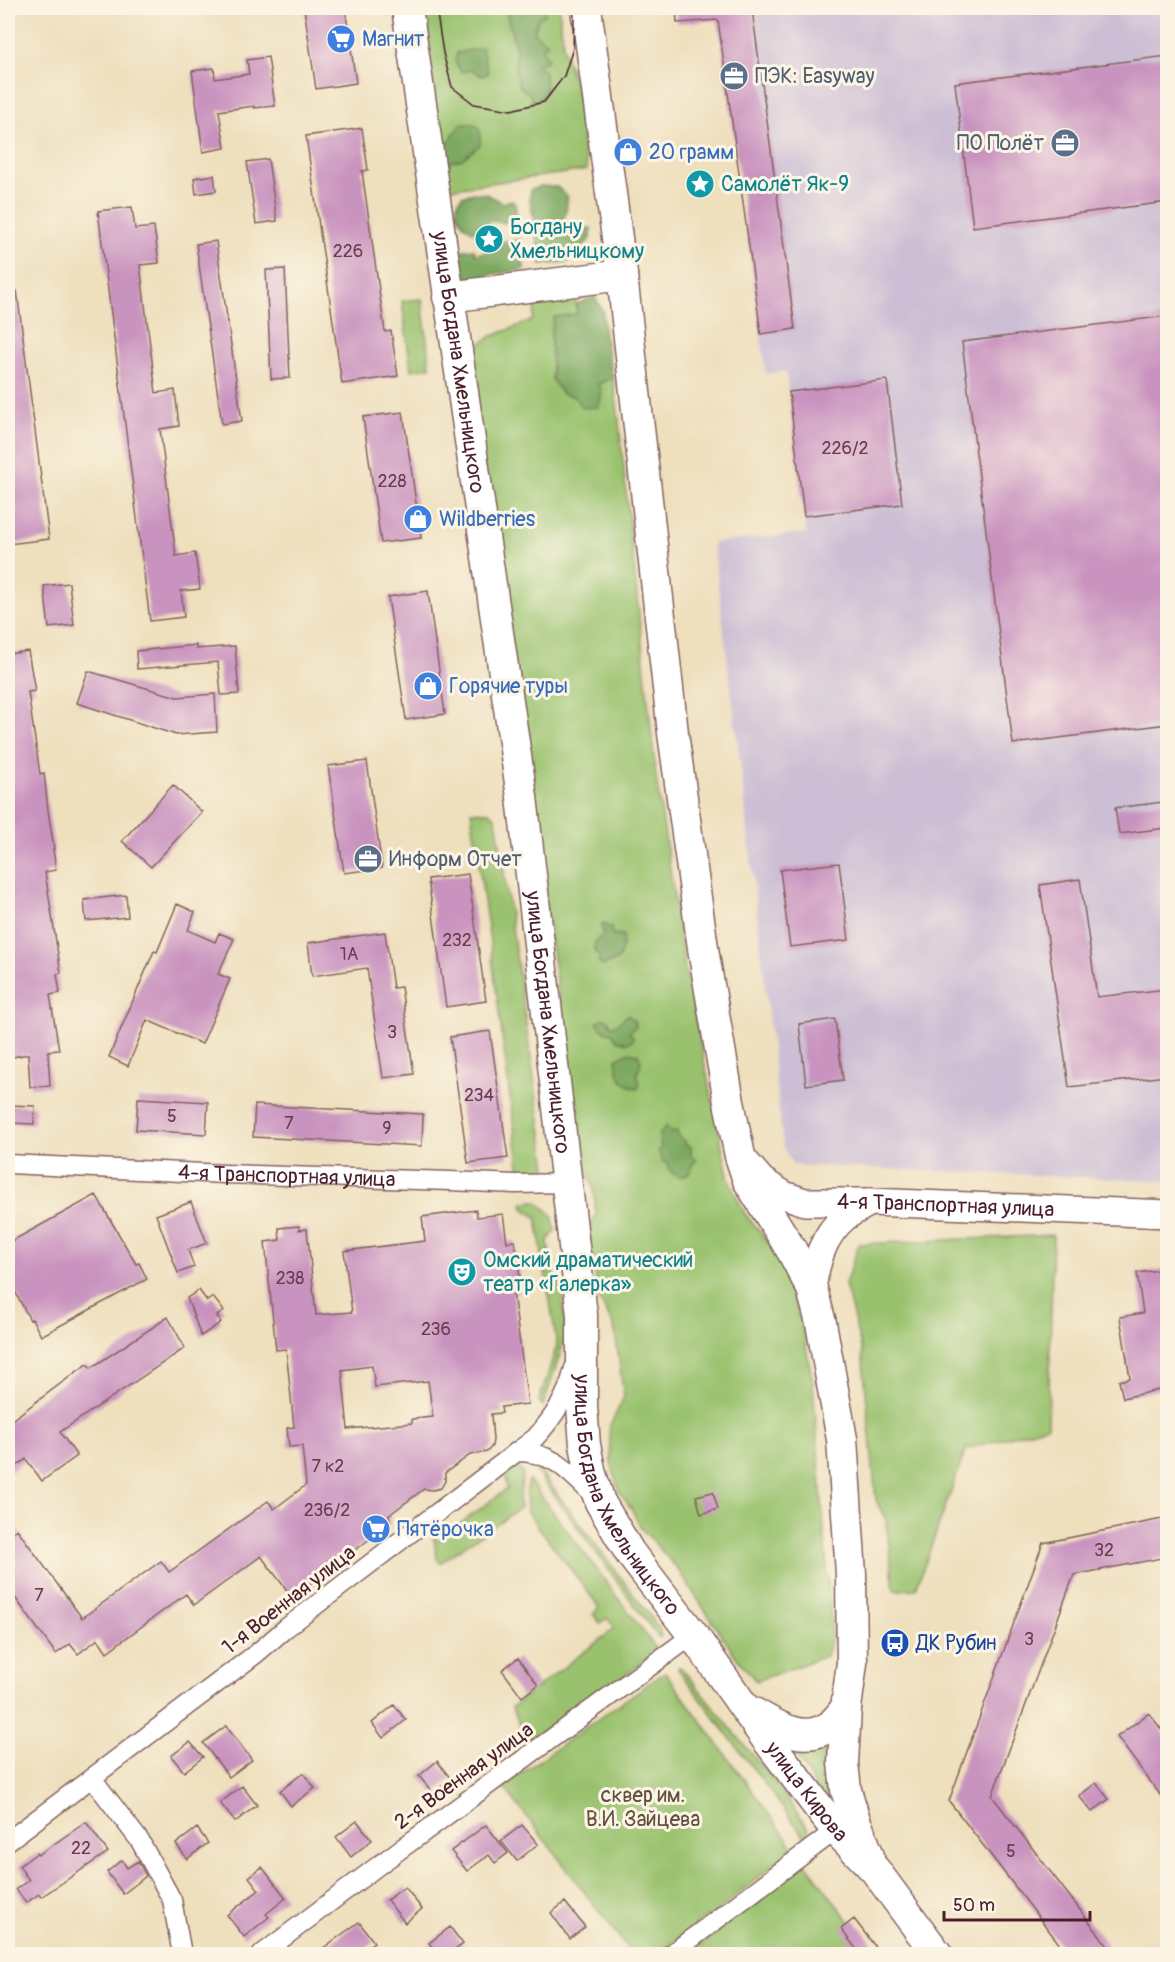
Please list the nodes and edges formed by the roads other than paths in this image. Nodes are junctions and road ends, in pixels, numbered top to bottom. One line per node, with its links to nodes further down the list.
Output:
1 (407, 8): 4 (main road, улица Богдана Хмельницкого)
2 (586, 8): 3 (main road)
3 (622, 275): 4 (main road); 5 (main road)
4 (448, 297): 7 (main road, улица Богдана Хмельницкого)
5 (740, 1156): 8 (main road, 4-я Транспортная улица); 10 (main road)
6 (8, 1164): 7 (street, 4-я Транспортная улица)
7 (567, 1184): 11 (main road, улица Богдана Хмельницкого)
8 (870, 1202): 9 (main road, 4-я Транспортная улица); 10 (main road)
9 (1167, 1214)
10 (812, 1289): 16 (main road)
11 (582, 1337): 12 (street, 1-я Военная улица); 13 (main road, улица Богдана Хмельницкого)
12 (516, 1452): 13 (street); 17 (street, 1-я Военная улица)
13 (600, 1502): 14 (main road, улица Богдана Хмельницкого)
14 (693, 1635): 15 (main road, улица Богдана Хмельницкого); 22 (street, 2-я Военная улица)
15 (745, 1708): 16 (main road); 18 (main road, улица Кирова)
16 (846, 1708): 20 (main road, улица Кирова)
17 (92, 1778): 19 (street, 1-я Военная улица); 21 (street)
18 (836, 1830): 20 (main road, улица Кирова); 23 (street)
19 (8, 1842)
20 (875, 1870): 24 (main road, улица Кирова)
21 (182, 1954)
22 (262, 1954)
23 (671, 1954)
24 (937, 1954)

